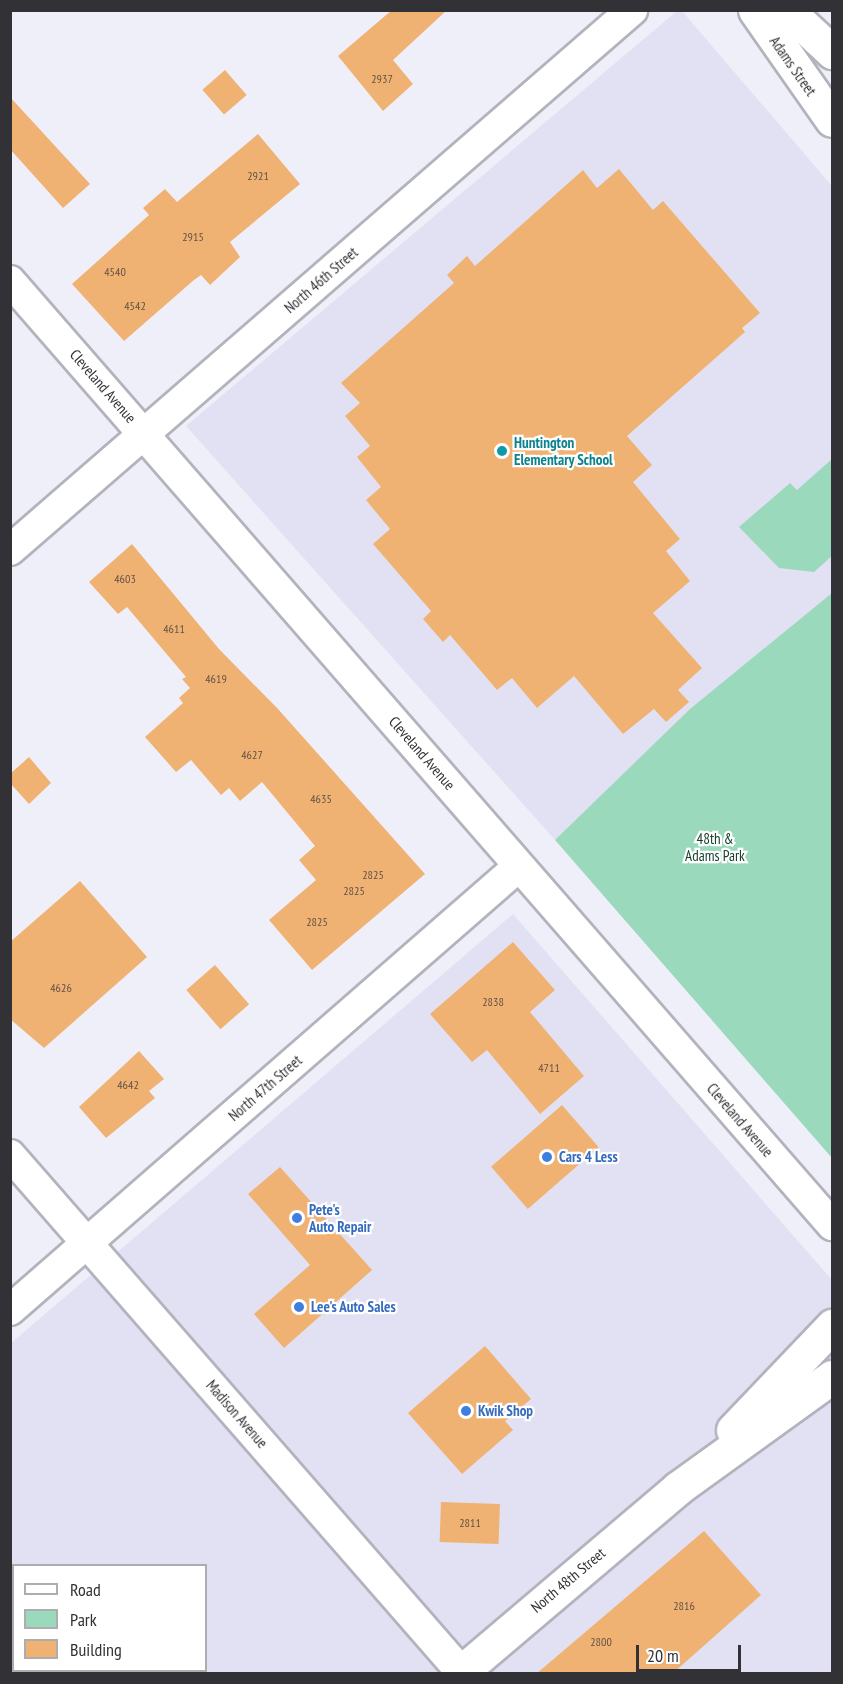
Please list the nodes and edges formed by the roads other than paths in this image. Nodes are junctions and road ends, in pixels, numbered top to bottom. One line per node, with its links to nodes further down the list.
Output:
1 (632, 10): 7 (street, North 46th Street)
2 (755, 10): 5 (main road, Adams Street)
3 (787, 10): 4 (main road, Adams Street)
4 (832, 52)
5 (832, 120)
6 (10, 281): 7 (street, Cleveland Avenue)
7 (144, 434): 8 (street, North 46th Street); 9 (street, Cleveland Avenue)
8 (10, 550)
9 (519, 866): 11 (street, Cleveland Avenue); 12 (street, North 47th Street)
10 (10, 1155): 12 (street, Madison Avenue)
11 (832, 1225)
12 (87, 1243): 13 (street, North 47th Street); 17 (street, Madison Avenue)
13 (10, 1310)
14 (832, 1326): 16 (main road, North 48th Street)
15 (832, 1377): 16 (main road, North 48th Street)
16 (678, 1488): 17 (main road, North 48th Street)
17 (461, 1673)

